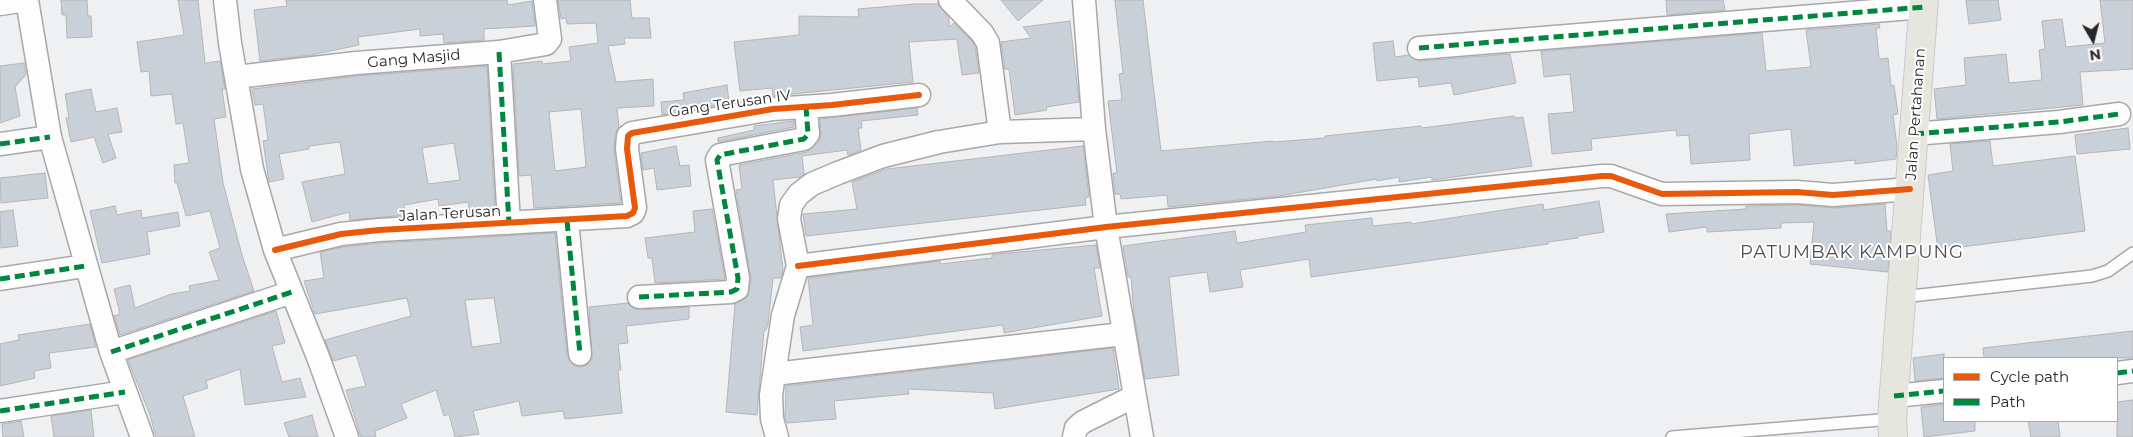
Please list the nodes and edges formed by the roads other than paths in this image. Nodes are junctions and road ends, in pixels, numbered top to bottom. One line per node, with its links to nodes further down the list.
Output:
1 (27, 0): 7 (street); 17 (street)
2 (225, 0): 10 (street)
3 (545, 0): 9 (street, Gang Masjid)
4 (950, 0): 15 (street)
5 (1084, 0): 14 (street)
6 (1924, 3): 8 (street); 16 (main road, Jalan Pertahanan)
7 (0, 4)
8 (1419, 48)
9 (498, 52): 10 (street, Gang Masjid); 22 (street)
10 (236, 77): 24 (street)
11 (919, 95): 12 (street, Gang Terusan IV)
12 (806, 107): 20 (street, Gang Terusan IV); 30 (street)
13 (2119, 114): 16 (street)
14 (1094, 130): 15 (street); 23 (street)
15 (1000, 132): 27 (street)
16 (1914, 134): 19 (main road, Jalan Pertahanan)
17 (50, 137): 18 (street); 26 (street)
18 (0, 144)
19 (1911, 185): 23 (street); 31 (main road, Jalan Pertahanan)
20 (627, 216): 21 (street, Jalan Terusan)
21 (567, 221): 22 (street, Jalan Terusan); 34 (street)
22 (509, 223): 24 (street, Jalan Terusan)
23 (1106, 227): 27 (street); 32 (street)
24 (276, 250): 29 (street)
25 (2132, 255): 31 (lane)
26 (85, 266): 28 (street); 33 (street)
27 (798, 266): 37 (street)
28 (0, 279)
29 (292, 292): 33 (street); 44 (street)
30 (639, 297)
31 (1902, 297): 42 (main road, Jalan Pertahanan)
32 (1123, 334): 37 (street); 40 (street)
33 (111, 352): 38 (street)
34 (580, 354)
35 (2133, 371): 36 (street)
36 (2118, 372)
37 (774, 374): 45 (street)
38 (125, 392): 41 (street); 43 (street)
39 (1943, 392): 42 (street)
40 (1135, 396): 46 (street); 47 (street)
41 (0, 411)
42 (1893, 417): 48 (lane)
43 (142, 437)
44 (346, 437)
45 (777, 437)
46 (1074, 437)
47 (1142, 437)
48 (1672, 437)

